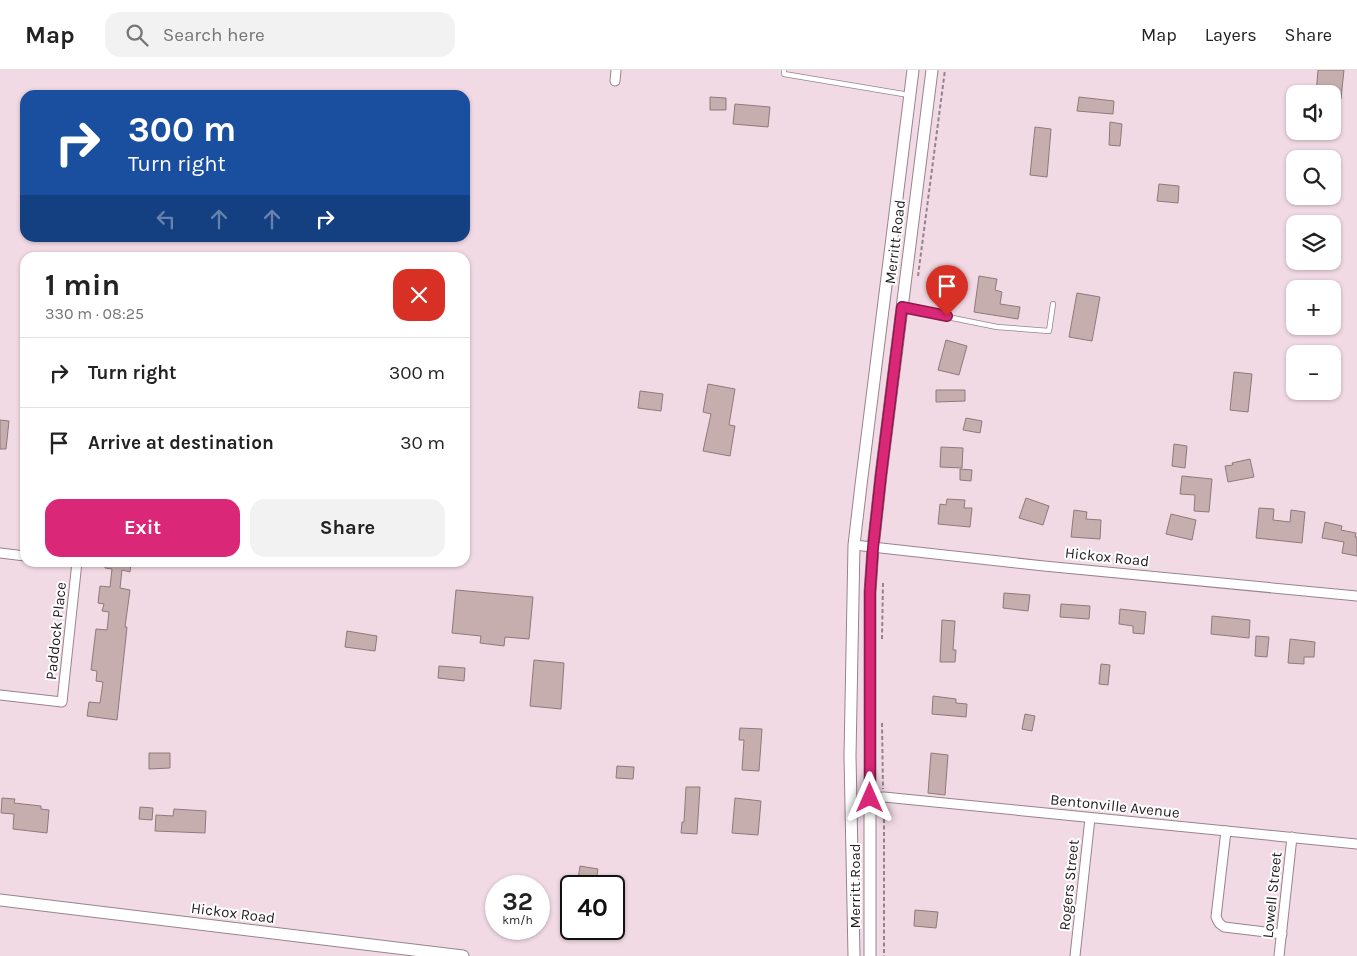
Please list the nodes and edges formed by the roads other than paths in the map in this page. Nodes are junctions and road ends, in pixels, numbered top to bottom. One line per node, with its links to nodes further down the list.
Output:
1 (616, 70): 5 (street)
2 (784, 70): 6 (lane)
3 (913, 70): 6 (street, Merritt Road)
4 (932, 70): 8 (street, Merritt Road)
5 (615, 81)
6 (910, 95): 9 (street, Merritt Road)
7 (1053, 304): 8 (lane)
8 (902, 307): 10 (street, Merritt Road)
9 (854, 545): 10 (street, Hickox Road); 24 (street, Merritt Road)
10 (873, 548): 14 (street, Hickox Road); 16 (street, Merritt Road)
11 (0, 553): 12 (street)
12 (20, 555)
13 (76, 567): 15 (street, Paddock Place)
14 (1357, 596)
15 (0, 695)
16 (870, 798): 17 (street, Bentonville Avenue); 25 (street, Merritt Road)
17 (1090, 818): 18 (street, Bentonville Avenue); 26 (street, Rogers Street)
18 (1226, 831): 19 (street, Bentonville Avenue); 22 (street)
19 (1292, 838): 20 (street, Bentonville Avenue); 22 (street, Lowell Street)
20 (1357, 844)
21 (0, 900): 23 (street, Hickox Road)
22 (1282, 934): 27 (street, Lowell Street)
23 (463, 956)
24 (854, 956)
25 (870, 956)
26 (1075, 956)
27 (1279, 956)

